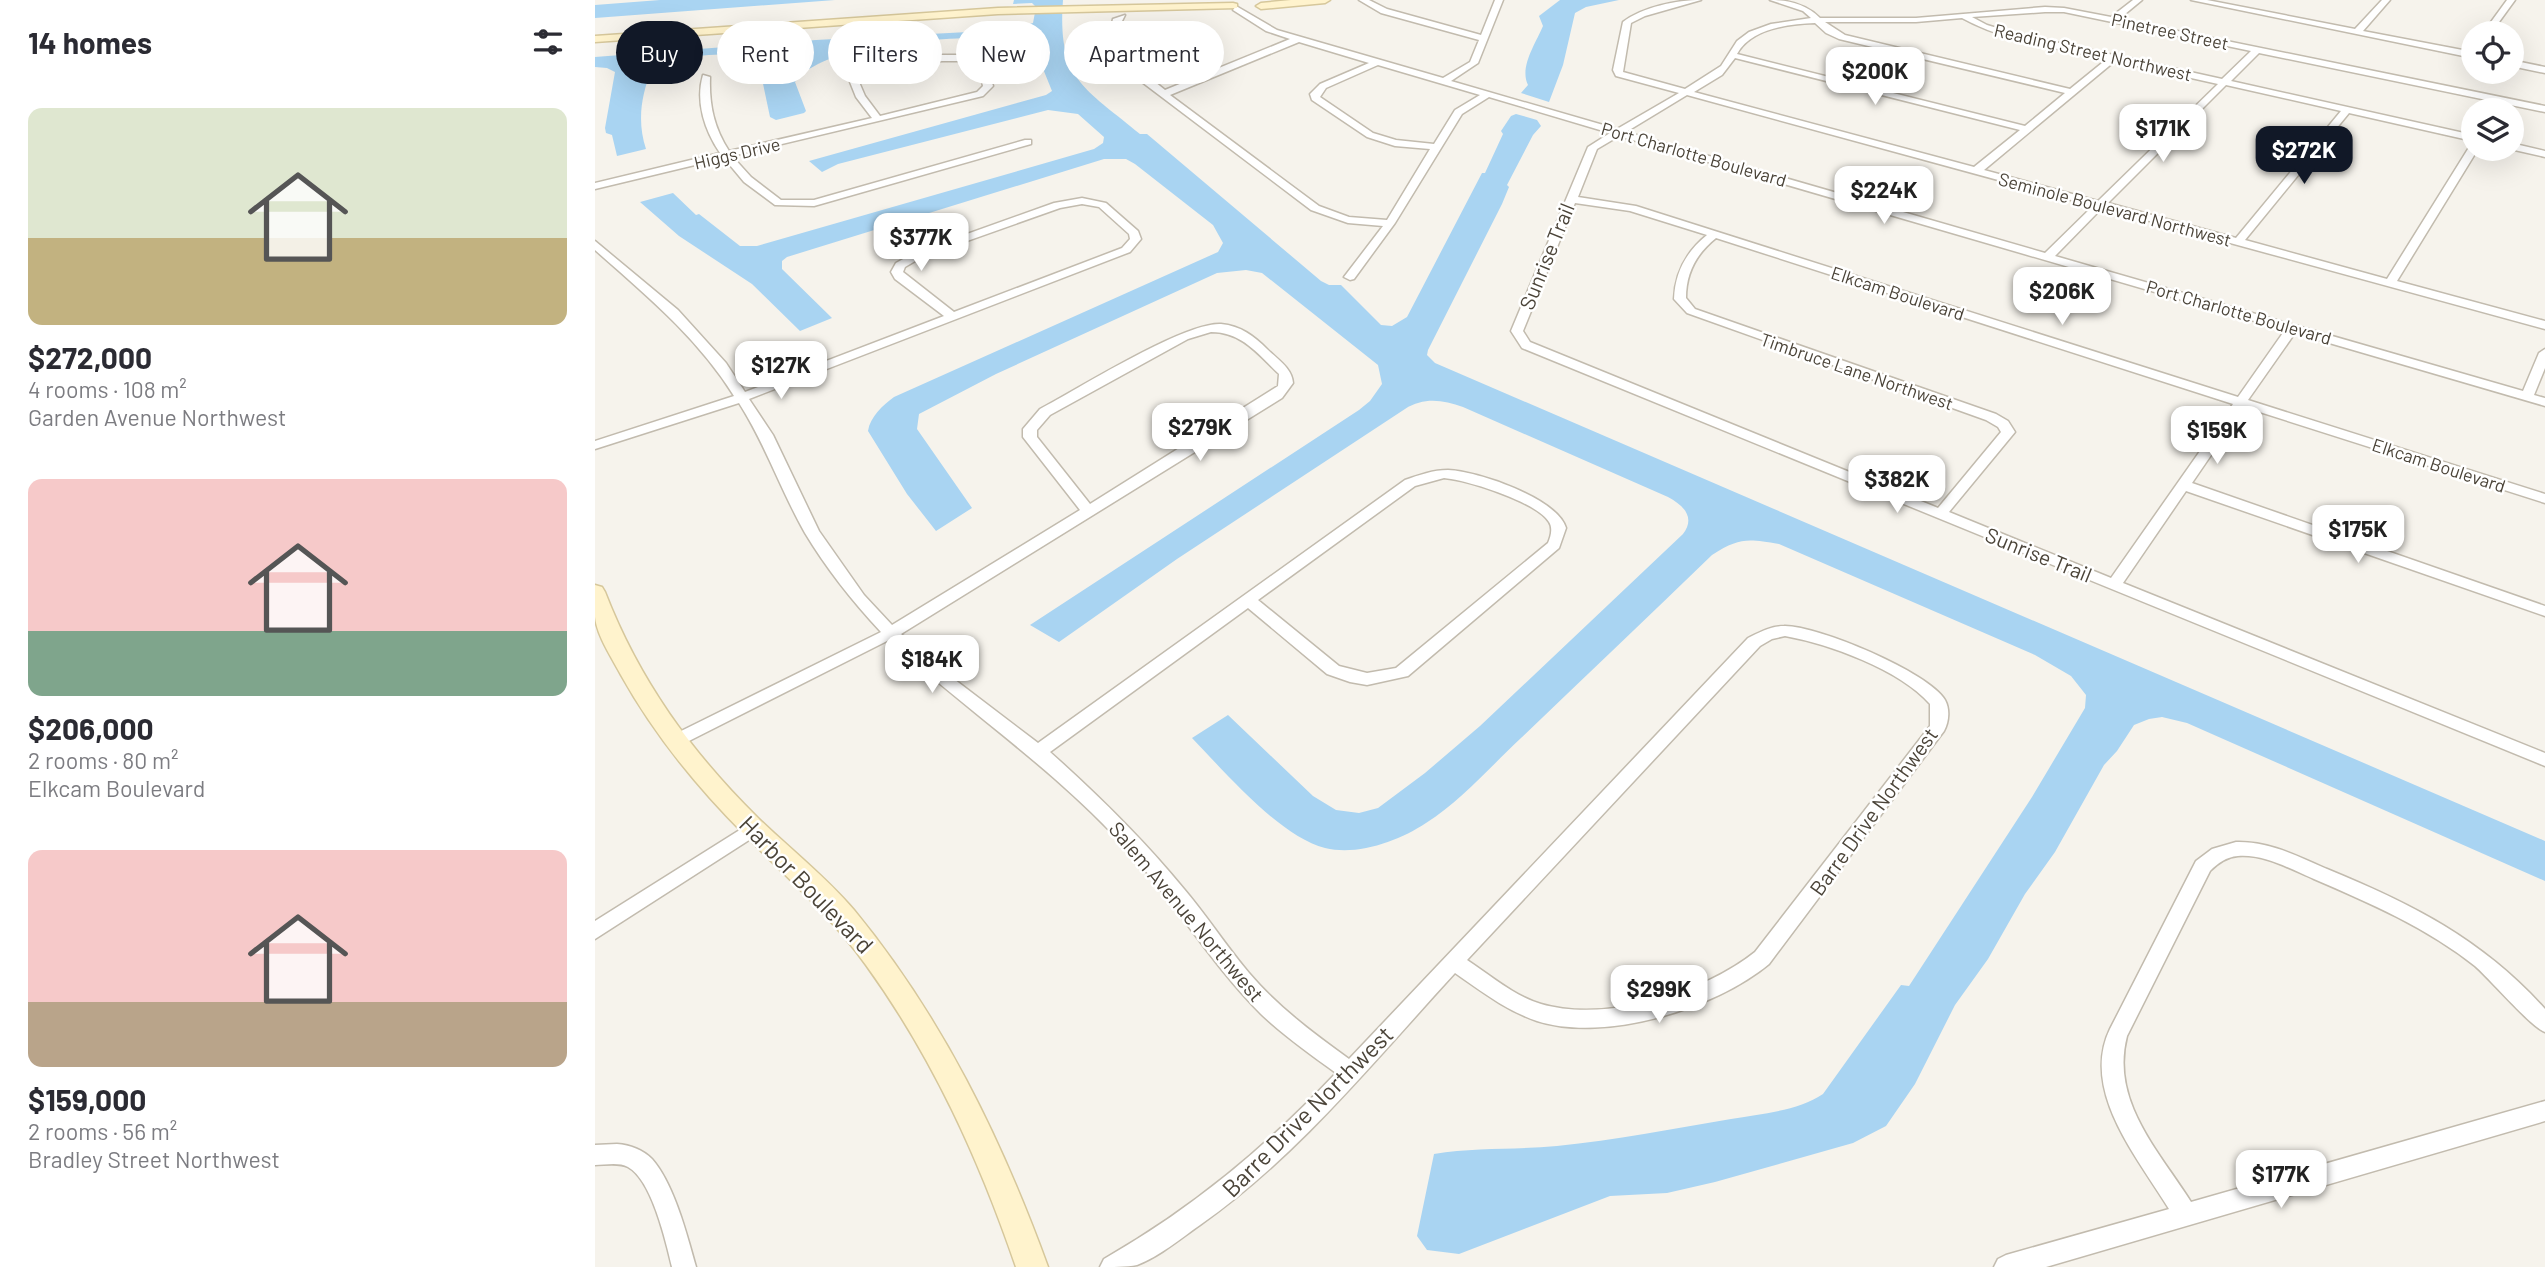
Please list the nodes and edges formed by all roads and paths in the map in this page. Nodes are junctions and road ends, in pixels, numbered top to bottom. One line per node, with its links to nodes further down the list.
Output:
1 (1325, 0): 12 (street)
2 (1363, 0): 21 (street)
3 (1499, 0): 21 (street)
4 (1697, 0): 33 (street, Seminole Boulevard Northwest)
5 (1774, 0): 17 (street)
6 (2138, 0): 16 (street)
7 (2195, 0): 13 (street)
8 (2262, 0): 13 (street)
9 (2386, 0): 19 (street)
10 (2511, 0): 18 (street)
11 (1233, 4): 12 (street); 20 (street)
12 (1259, 7): 22 (street, Port Charlotte Boulevard)
13 (2250, 11): 19 (street)
14 (1962, 15): 16 (street, Pinetree Street); 17 (street, Pinetree Street); 26 (street, Reading Street Northwest)
15 (1122, 18): 35 (street)
16 (2113, 19): 23 (street, Pinetree Street)
17 (1819, 21): 25 (street, Pinetree Street); 34 (street)
18 (2496, 21)
19 (2357, 32): 24 (street)
20 (595, 37)
21 (1484, 38): 31 (street)
22 (1299, 39): 27 (street, Port Charlotte Boulevard); 35 (street)
23 (2258, 49): 32 (street); 37 (street, Pinetree Street)
24 (2461, 53)
25 (1732, 55): 33 (street, Pinetree Street); 40 (street)
26 (2113, 58): 32 (street, Reading Street Northwest); 34 (street)
27 (1378, 62): 31 (street, Port Charlotte Boulevard); 44 (street)
28 (2524, 66): 29 (street)
29 (2545, 70)
30 (706, 77): 47 (street)
31 (1444, 81): 36 (street, Port Charlotte Boulevard)
32 (2224, 82): 38 (street, Reading Street Northwest); 52 (street)
33 (1685, 92): 41 (street, Pinetree Street); 49 (street, Seminole Boulevard Northwest)
34 (2072, 92): 40 (street)
35 (1164, 94): 53 (street)
36 (1488, 94): 41 (street, Port Charlotte Boulevard); 44 (street)
37 (2545, 109)
38 (2347, 110): 42 (street, Reading Street Northwest); 55 (street)
39 (878, 120): 39 (street, Higgs Drive); 47 (street, Higgs Drive)
40 (2027, 130): 49 (street)
41 (1617, 131): 51 (street, Sunrise Trail); 57 (street, Port Charlotte Boulevard)
42 (2461, 135)
43 (1028, 142): 47 (street)
44 (1436, 147): 53 (street)
45 (2524, 149): 46 (street)
46 (2545, 154)
47 (726, 156): 50 (street, Higgs Drive)
48 (2466, 161): 59 (street)
49 (1976, 171): 52 (street, Seminole Boulevard Northwest)
50 (595, 186)
51 (1570, 199): 54 (street, Elkcam Boulevard); 72 (street, Sunrise Trail)
52 (2100, 204): 55 (street, Seminole Boulevard Northwest); 57 (street)
53 (1390, 223): 58 (street)
54 (1715, 234): 66 (street, Elkcam Boulevard); 72 (street, Timbruce Lane Northwest)
55 (2238, 242): 59 (street, Seminole Boulevard Northwest)
56 (595, 244): 65 (street, Salem Avenue Northwest)
57 (2047, 257): 62 (street, Port Charlotte Boulevard)
58 (1350, 277)
59 (2390, 283): 61 (street, Seminole Boulevard Northwest)
60 (953, 317): 60 (street); 65 (street)
61 (2545, 325)
62 (2292, 328): 64 (street, Port Charlotte Boulevard); 66 (street)
63 (2545, 353): 64 (street)
64 (2527, 396): 67 (street, Port Charlotte Boulevard)
65 (743, 397): 68 (street); 77 (street, Salem Avenue Northwest)
66 (2241, 402): 69 (street); 70 (street, Elkcam Boulevard)
67 (2545, 402)
68 (595, 444)
69 (2183, 485): 73 (street); 76 (street)
70 (2545, 499)
71 (1089, 511): 71 (street); 77 (street)
72 (1940, 514): 73 (street, Sunrise Trail)
73 (2115, 584): 80 (street, Sunrise Trail)
74 (595, 592): 78 (street, Harbor Boulevard)
75 (1248, 600): 75 (street); 79 (street)
76 (2545, 611)
77 (891, 633): 78 (street); 79 (street, Salem Avenue Northwest)
78 (674, 741): 81 (street, Harbor Boulevard)
79 (1038, 752): 85 (street, Salem Avenue Northwest)
80 (2545, 760)
81 (754, 828): 82 (street); 90 (street, Harbor Boulevard)
82 (595, 931)
83 (1453, 961): 83 (street, Barre Drive Northwest); 85 (street, Barre Drive Northwest)
84 (2545, 1023): 88 (street)
85 (1349, 1071): 91 (street, Barre Drive Northwest)
86 (2545, 1111): 88 (street)
87 (595, 1155): 89 (street)
88 (2186, 1215): 92 (street)
89 (684, 1267)
90 (1032, 1267)
91 (1112, 1267)
92 (2006, 1267)

